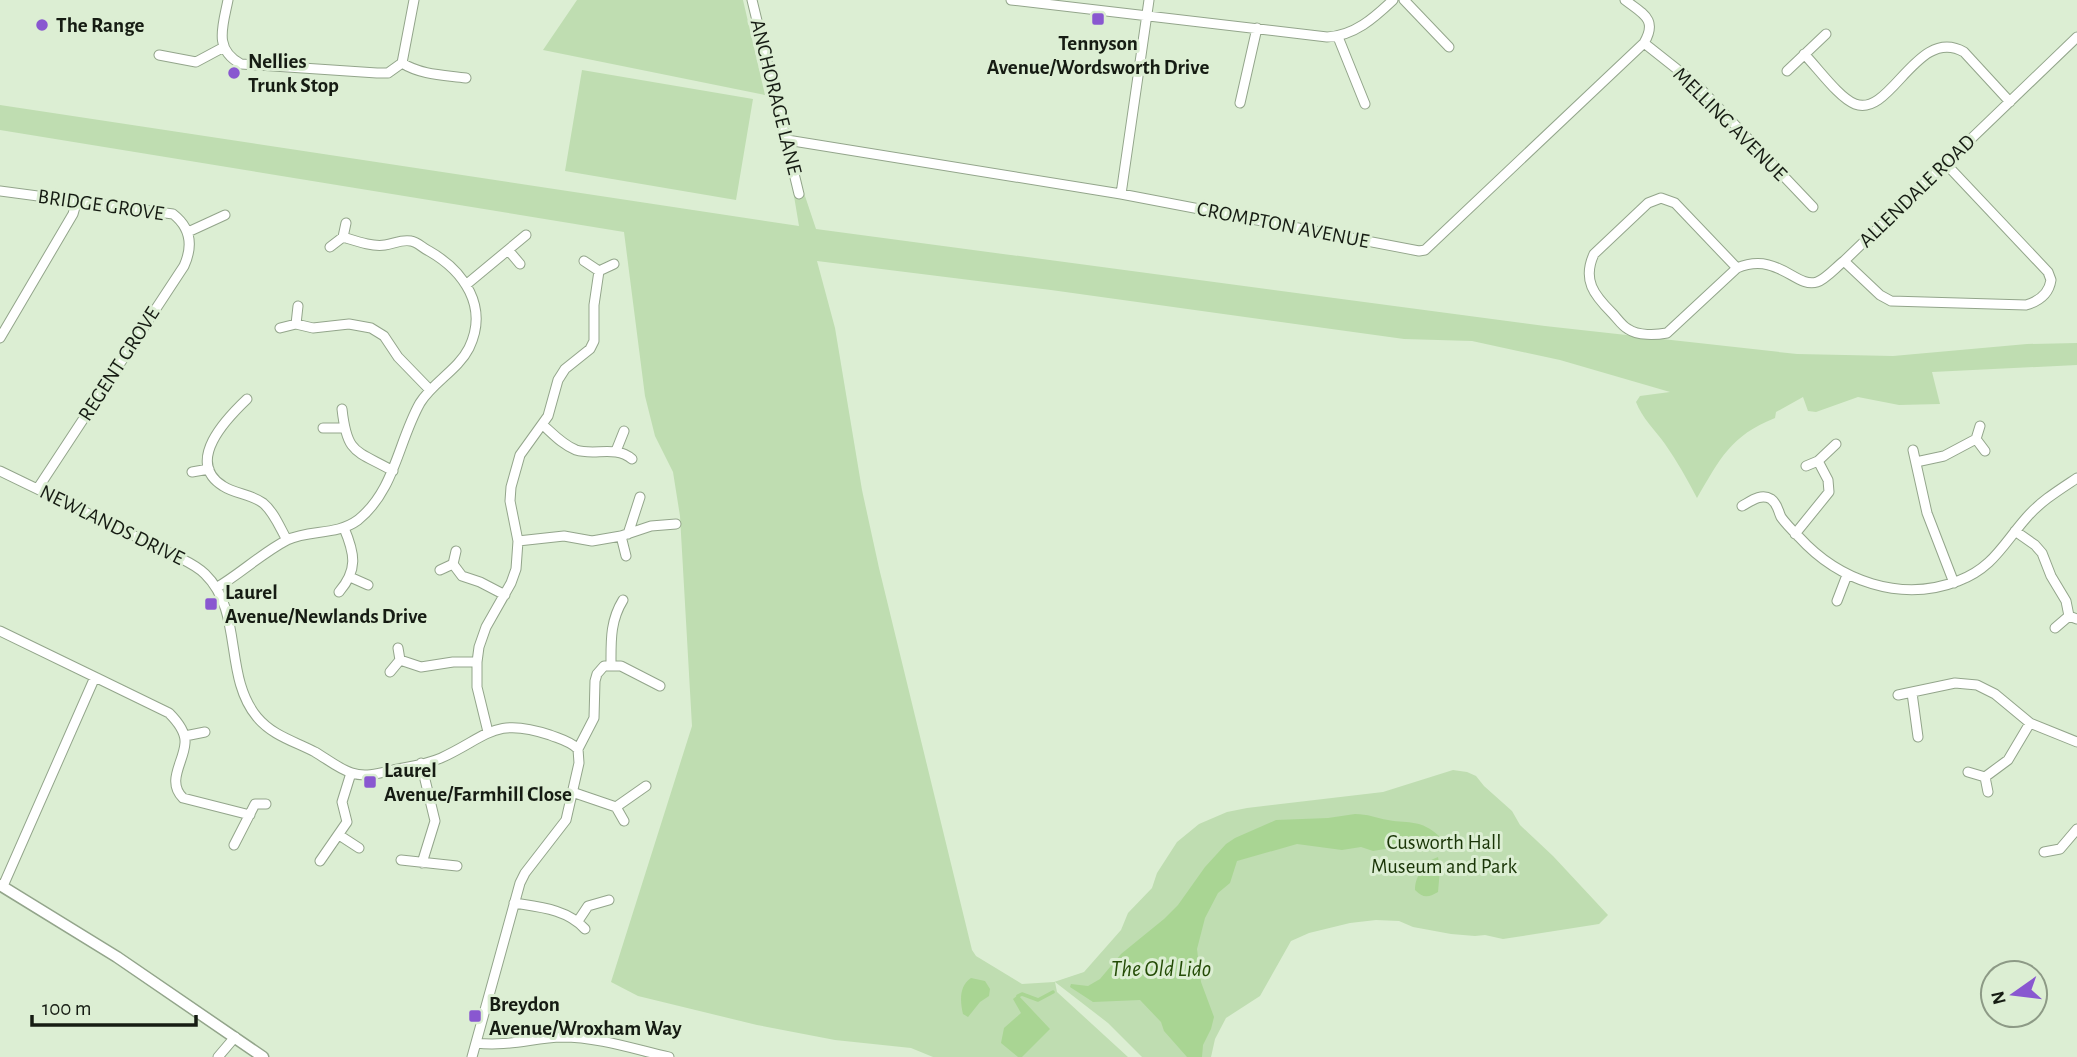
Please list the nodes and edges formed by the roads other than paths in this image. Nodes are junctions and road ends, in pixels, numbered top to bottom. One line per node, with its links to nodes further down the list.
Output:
1 (228, 0): 15 (street)
2 (414, 0): 19 (street)
3 (752, 0): 25 (street, ANCHORAGE LANE)
4 (1011, 0): 9 (street)
5 (1149, 0): 9 (street)
6 (1393, 0): 12 (street)
7 (1404, 0): 16 (street)
8 (1626, 0): 14 (street)
9 (1147, 15): 10 (street); 29 (street)
10 (1256, 29): 12 (street); 23 (street)
11 (1826, 34): 17 (street)
12 (1338, 37): 24 (street)
13 (2077, 37): 22 (street, ALLENDALE ROAD)
14 (1644, 43): 29 (street, CROMPTON AVENUE); 31 (street, MELLING AVENUE)
15 (224, 47): 18 (street); 19 (street)
16 (1450, 47)
17 (1804, 54): 20 (street); 22 (street)
18 (159, 55)
19 (402, 64): 21 (street)
20 (1787, 71)
21 (466, 78)
22 (2010, 102): 26 (street, ALLENDALE ROAD)
23 (1240, 103)
24 (1365, 104)
25 (787, 140): 28 (street, ANCHORAGE LANE); 29 (street, CROMPTON AVENUE)
26 (1945, 164): 40 (street, ALLENDALE ROAD); 40 (street)
27 (0, 191): 30 (street, BRIDGE GROVE)
28 (799, 194)
29 (1121, 194)
30 (77, 200): 34 (street, BRIDGE GROVE); 49 (street)
31 (1813, 207)
32 (225, 215): 34 (street)
33 (346, 223): 36 (street)
34 (189, 235): 72 (street, REGENT GROVE)
35 (526, 235): 38 (street)
36 (343, 237): 37 (street); 45 (street)
37 (330, 247)
38 (509, 251): 41 (street); 45 (street)
39 (584, 261): 44 (street)
40 (1844, 261): 43 (street, ALLENDALE ROAD)
41 (520, 264)
42 (614, 264): 44 (street)
43 (1737, 268): 43 (street)
44 (599, 271): 53 (street)
45 (467, 284): 50 (street)
46 (298, 306): 47 (street)
47 (296, 324): 48 (street); 50 (street)
48 (280, 328)
49 (0, 338)
50 (430, 390): 69 (street)
51 (247, 399): 67 (street)
52 (342, 410): 56 (street)
53 (543, 425): 61 (street); 81 (street)
54 (1980, 426): 58 (street)
55 (323, 428): 56 (street)
56 (344, 428): 69 (street)
57 (624, 431): 61 (street)
58 (1976, 439): 62 (street); 65 (street)
59 (1836, 443): 64 (street)
60 (1913, 450): 65 (street)
61 (617, 451): 63 (street)
62 (1985, 451)
63 (632, 458)
64 (1818, 461): 66 (street); 78 (street)
65 (1916, 462): 88 (street)
66 (1806, 466)
67 (209, 469): 70 (street); 80 (street)
68 (0, 471): 72 (street, NEWLANDS DRIVE)
69 (393, 471): 76 (street)
70 (192, 472)
71 (2077, 478): 77 (street)
72 (37, 488): 90 (street, NEWLANDS DRIVE)
73 (640, 497): 79 (street)
74 (1742, 506): 78 (street)
75 (676, 524): 79 (street)
76 (344, 528): 80 (street); 87 (street)
77 (2015, 531): 88 (street); 95 (street)
78 (1796, 534): 86 (street)
79 (624, 535): 81 (street); 83 (street)
80 (288, 540): 90 (street)
81 (518, 541): 92 (street)
82 (456, 551): 84 (street)
83 (626, 556)
84 (453, 564): 85 (street); 92 (street)
85 (440, 570)
86 (1847, 575): 88 (street); 94 (street)
87 (350, 577): 89 (street); 91 (street)
88 (1954, 583)
89 (368, 585)
90 (216, 588): 116 (street)
91 (339, 592)
92 (505, 595): 100 (street)
93 (623, 600): 101 (street)
94 (1837, 601)
95 (2073, 617): 96 (street)
96 (2055, 628)
97 (0, 631): 103 (street)
98 (398, 648): 99 (street)
99 (400, 660): 100 (street); 102 (street)
100 (477, 662): 109 (street)
101 (611, 665): 104 (street); 113 (street)
102 (390, 672)
103 (95, 677): 110 (street); 136 (street)
104 (660, 686)
105 (1912, 693): 106 (street); 107 (street); 111 (street)
106 (1898, 695)
107 (2030, 723): 112 (street); 117 (street)
108 (205, 732): 110 (street)
109 (488, 732): 113 (street); 114 (street)
110 (184, 736): 123 (street)
111 (1918, 737)
112 (2077, 743)
113 (578, 749): 119 (street)
114 (421, 764): 116 (street); 134 (street)
115 (1968, 772): 117 (street)
116 (351, 773): 126 (street)
117 (1986, 776): 120 (street)
118 (646, 786): 122 (street)
119 (572, 792): 122 (street); 138 (street)
120 (1988, 792)
121 (266, 804): 123 (street)
122 (616, 807): 124 (street)
123 (250, 815): 128 (street)
124 (624, 821)
125 (2077, 829): 127 (street)
126 (339, 835): 129 (street); 133 (street)
127 (2068, 842): 130 (street); 131 (street)
128 (234, 845)
129 (359, 848)
130 (2077, 850)
131 (2044, 852)
132 (401, 860): 134 (street)
133 (320, 861)
134 (422, 863): 135 (street)
135 (457, 866)
136 (1, 885): 141 (street)
137 (609, 900): 139 (street)
138 (514, 903): 139 (street); 142 (street)
139 (578, 921): 140 (street)
140 (585, 929)
141 (235, 1037): 143 (street); 144 (street)
142 (476, 1043): 145 (street); 146 (street)
143 (218, 1057)
144 (263, 1057)
145 (472, 1057)
146 (669, 1057)

